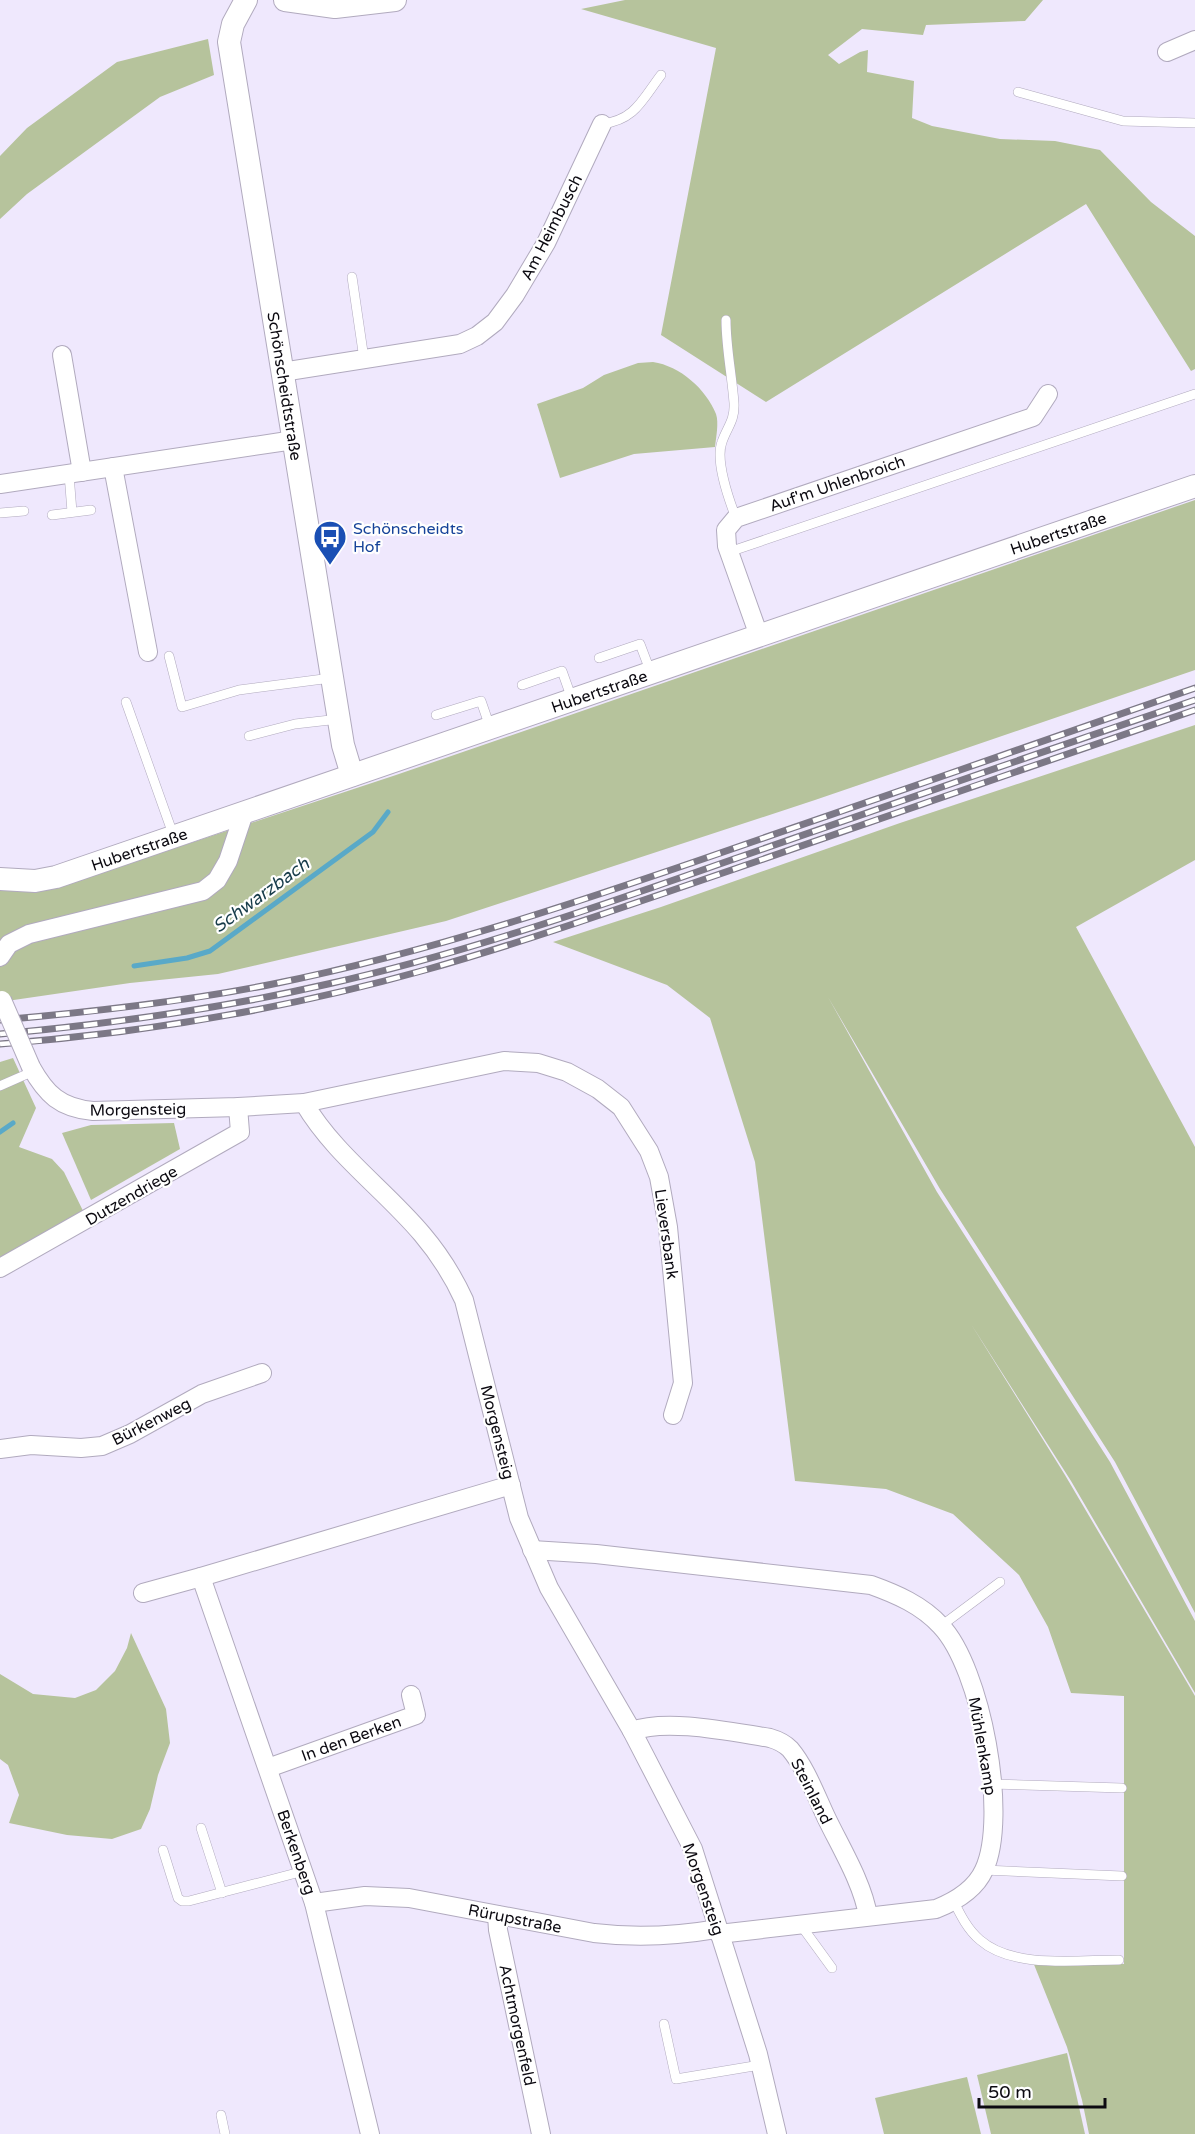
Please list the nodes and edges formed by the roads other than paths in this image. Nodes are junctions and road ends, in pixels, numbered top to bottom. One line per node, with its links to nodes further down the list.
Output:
1 (246, 0): 14 (street, Schönscheidtstraße)
2 (285, 0): 3 (street)
3 (395, 0)
4 (1195, 40): 5 (street)
5 (1167, 52)
6 (661, 75): 9 (lane)
7 (1018, 92): 8 (lane)
8 (1195, 123)
9 (602, 124): 13 (street, Am Heimbusch)
10 (352, 277): 13 (lane)
11 (726, 321): 27 (lane)
12 (62, 355): 19 (street)
13 (364, 359): 14 (street, Am Heimbusch)
14 (282, 372): 17 (street, Schönscheidtstraße)
15 (1195, 393): 28 (lane)
16 (1047, 394): 27 (street, Auf'm Uhlenbroich)
17 (294, 440): 18 (street); 34 (street, Schönscheidtstraße)
18 (113, 467): 19 (street); 30 (street)
19 (75, 473): 20 (street); 24 (lane)
20 (0, 484)
21 (1195, 486): 29 (street, Hubertstraße)
22 (92, 510): 24 (lane)
23 (24, 511): 25 (lane)
24 (72, 512): 26 (lane)
25 (0, 513)
26 (52, 514)
27 (736, 518): 28 (street)
28 (729, 552): 29 (street)
29 (759, 636): 33 (street, Hubertstraße)
30 (148, 652)
31 (169, 656): 34 (lane)
32 (599, 658): 33 (lane)
33 (651, 673): 36 (street, Hubertstraße)
34 (333, 678): 39 (street, Schönscheidtstraße)
35 (522, 685): 36 (lane)
36 (573, 700): 40 (street, Hubertstraße)
37 (126, 702): 44 (lane)
38 (436, 715): 40 (lane)
39 (339, 719): 41 (lane); 42 (street, Schönscheidtstraße)
40 (490, 728): 42 (street, Hubertstraße)
41 (249, 736)
42 (352, 775): 43 (street, Hubertstraße)
43 (244, 813): 44 (street, Hubertstraße); 46 (street)
44 (174, 837): 45 (street, Hubertstraße)
45 (0, 879)
46 (0, 957)
47 (1, 998): 48 (street, Morgensteig, bridge)
48 (32, 1069): 49 (lane); 51 (street, Morgensteig)
49 (0, 1086)
50 (304, 1103): 51 (street, Morgensteig); 54 (street, Lieversbank); 56 (street, Morgensteig)
51 (238, 1107): 52 (street, Dutzendriege)
52 (0, 1268)
53 (262, 1373): 55 (street, Bürkenweg)
54 (673, 1415)
55 (0, 1449)
56 (511, 1485): 57 (street, Morgensteig); 58 (street)
57 (532, 1550): 61 (street, Mühlenkamp); 63 (street, Morgensteig)
58 (201, 1577): 60 (street); 64 (street, Berkenberg)
59 (1000, 1582): 61 (lane)
60 (144, 1593)
61 (941, 1626): 65 (street, Mühlenkamp)
62 (411, 1695): 64 (street, In den Berken)
63 (632, 1731): 76 (street, Steinland); 78 (street, Morgensteig)
64 (268, 1768): 70 (street, Berkenberg)
65 (991, 1784): 66 (lane); 69 (street, Mühlenkamp)
66 (1122, 1788)
67 (201, 1828): 72 (lane)
68 (163, 1850): 72 (lane)
69 (984, 1870): 71 (lane); 73 (street, Mühlenkamp)
70 (304, 1871): 72 (lane); 74 (street, Berkenberg)
71 (1122, 1876)
72 (222, 1893)
73 (954, 1902): 76 (street, Mühlenkamp); 79 (lane)
74 (314, 1903): 75 (street, Rürupstraße); 85 (street, Berkenberg)
75 (497, 1915): 78 (street, Rürupstraße); 86 (street, Achtmorgenfeld)
76 (868, 1917): 77 (street, Mühlenkamp)
77 (800, 1924): 78 (street, Mühlenkamp); 80 (lane)
78 (718, 1932): 82 (street, Morgensteig)
79 (1119, 1960)
80 (832, 1968)
81 (664, 2024): 82 (lane)
82 (760, 2065): 87 (street, Morgensteig)
83 (221, 2115): 84 (lane)
84 (225, 2134)
85 (370, 2134)
86 (541, 2134)
87 (777, 2134)

